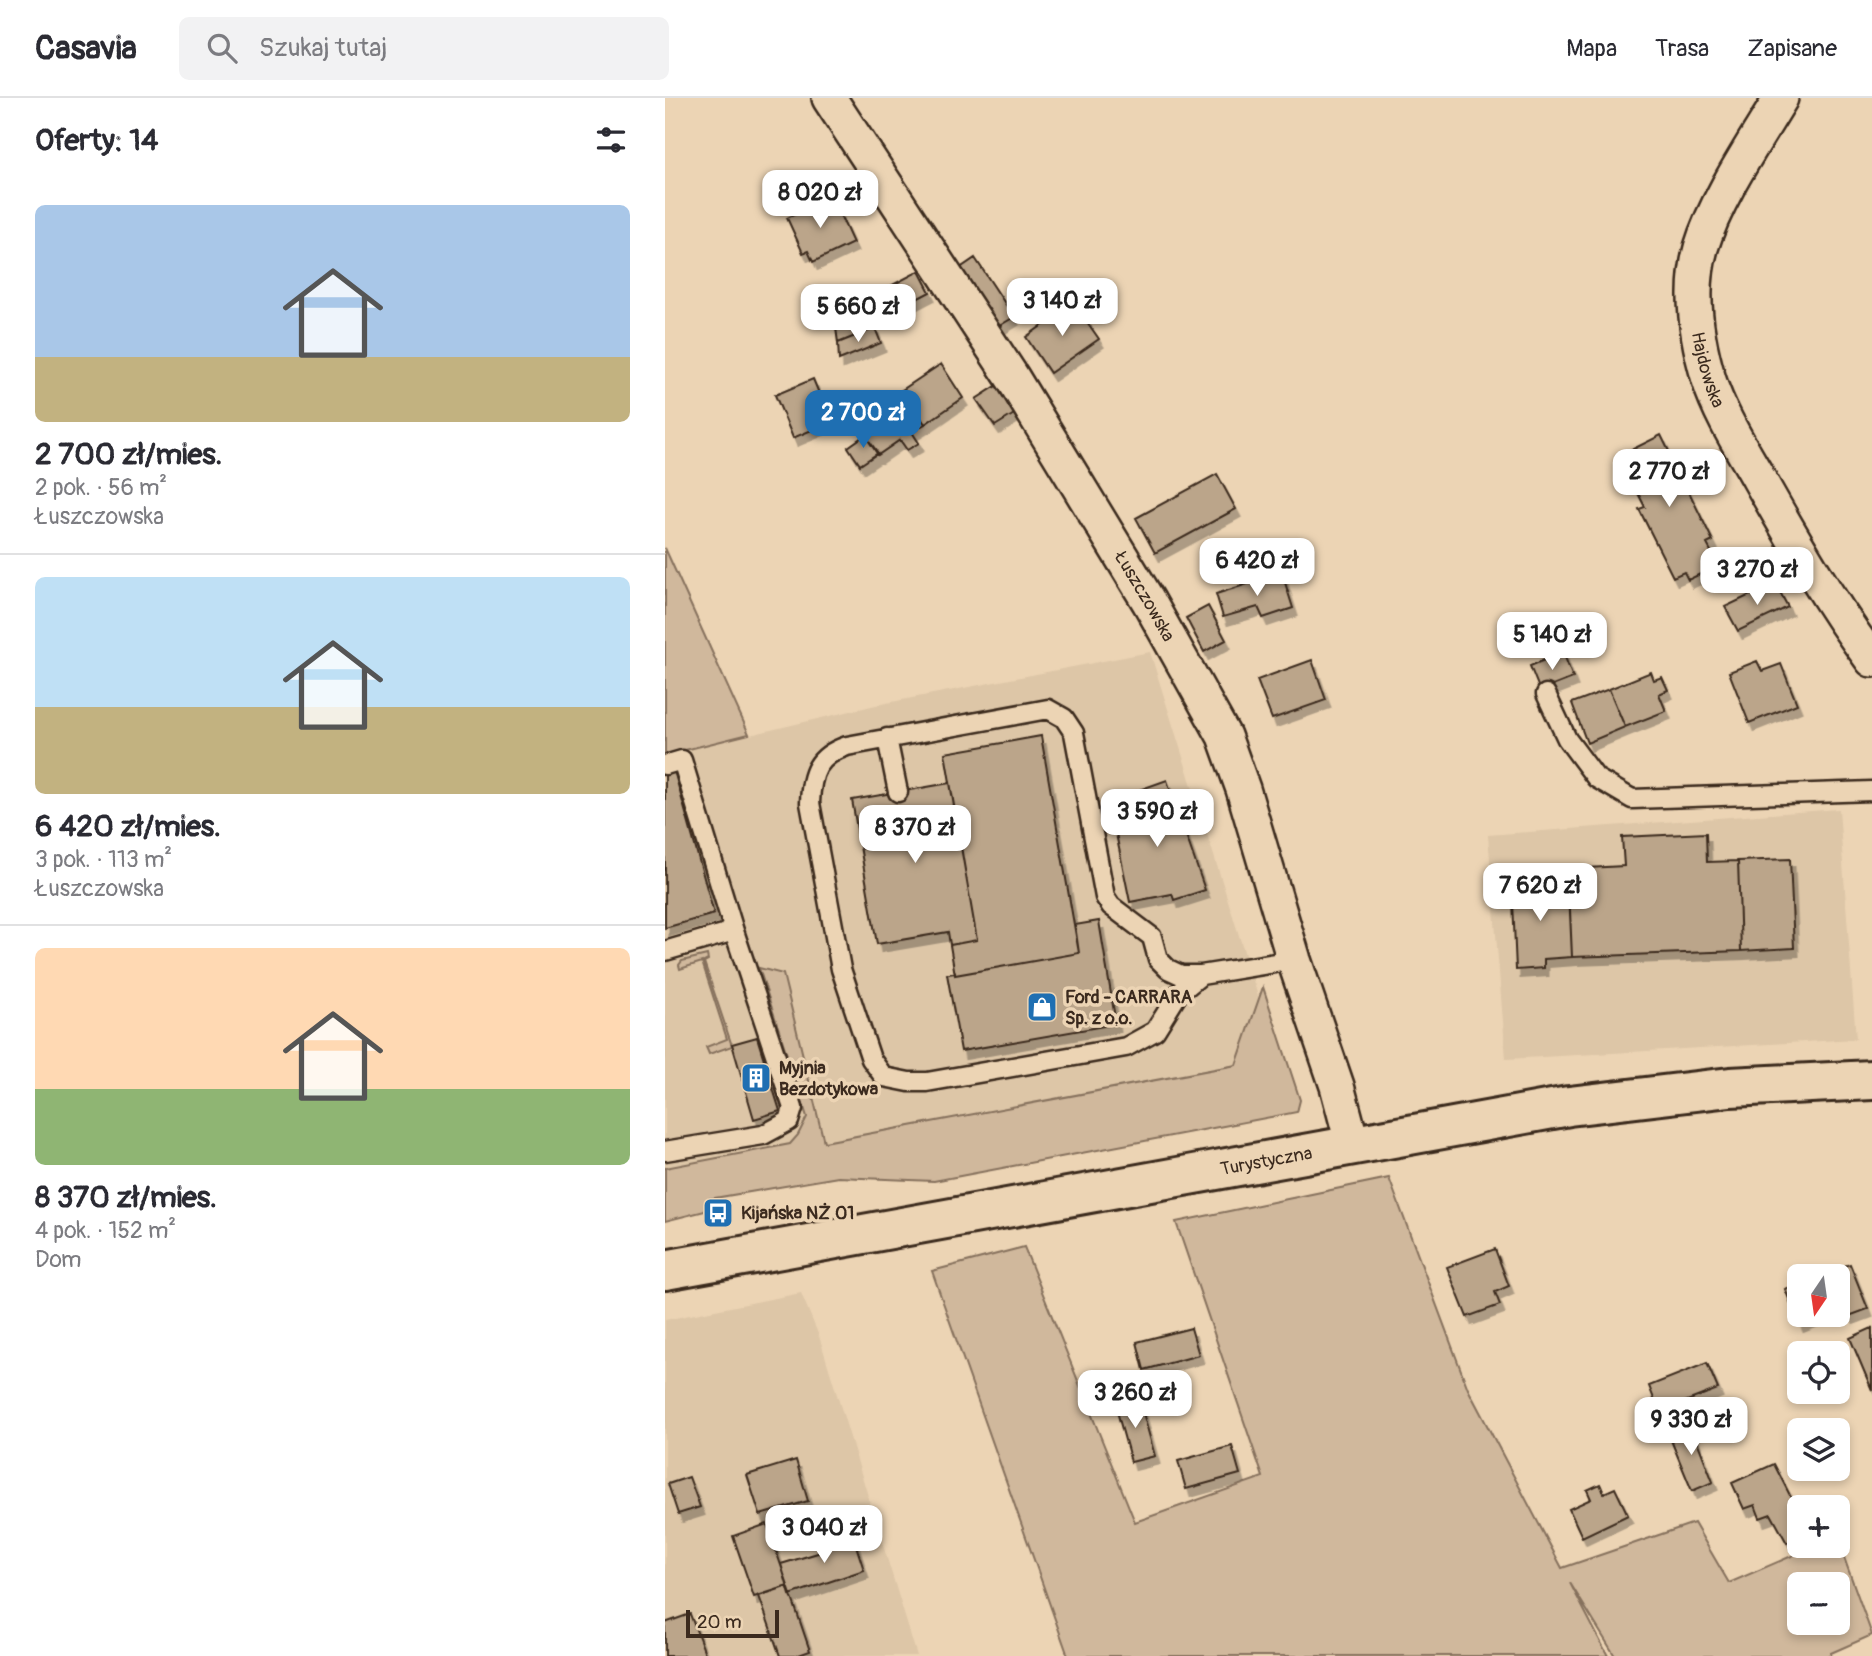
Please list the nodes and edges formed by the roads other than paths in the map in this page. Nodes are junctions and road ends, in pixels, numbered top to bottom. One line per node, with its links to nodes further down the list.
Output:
1 (829, 98): 11 (street, Łuszczowska)
2 (1781, 98): 3 (street, Hajdowska)
3 (1872, 660)
4 (1546, 694): 7 (lane)
5 (887, 738): 8 (lane); 12 (lane); 12 (lane)
6 (665, 765): 9 (lane)
7 (1872, 791)
8 (898, 792)
9 (734, 930): 10 (lane); 15 (lane)
10 (665, 951)
11 (1294, 960): 12 (lane); 14 (street, Łuszczowska)
12 (1201, 975)
13 (1872, 1080): 14 (main road, Turystyczna)
14 (1353, 1146): 16 (main road, Turystyczna)
15 (665, 1151)
16 (665, 1270)

